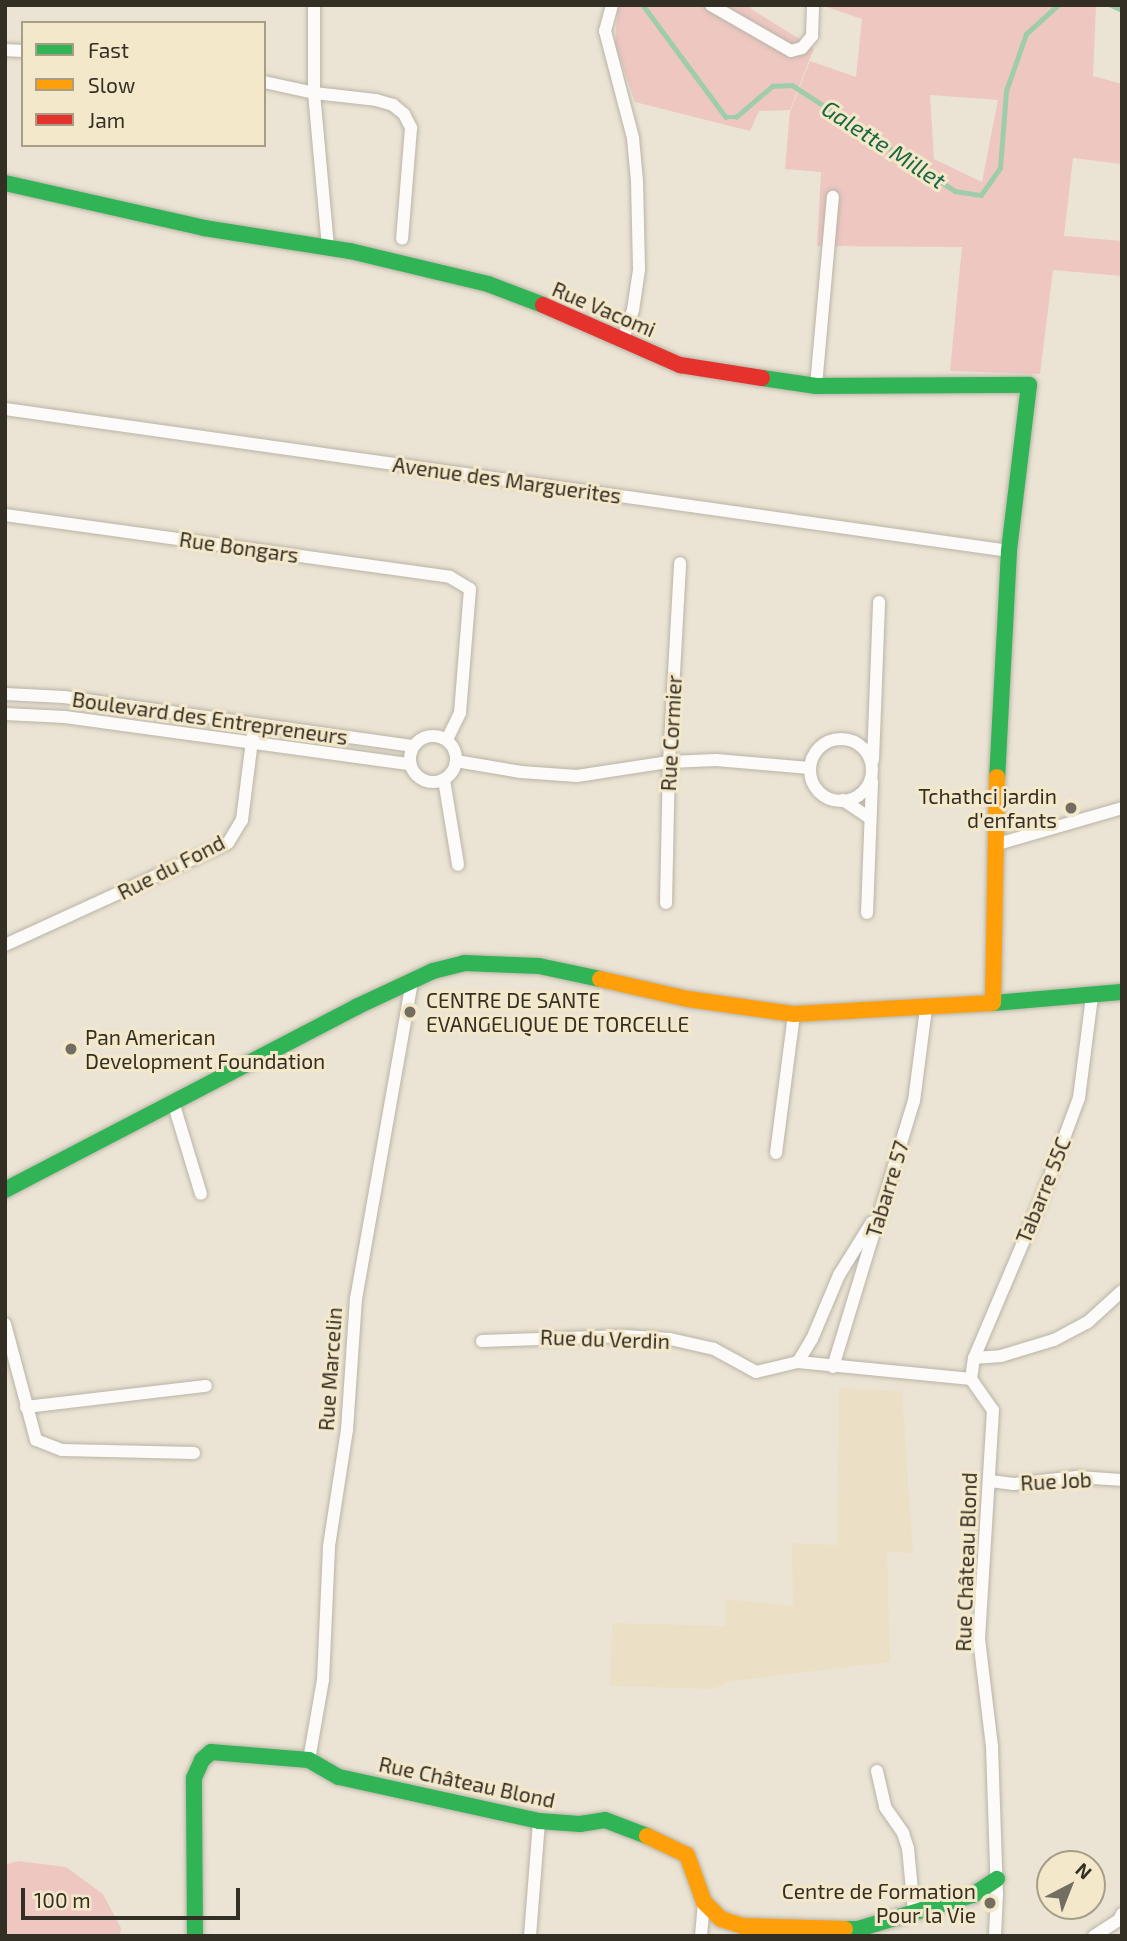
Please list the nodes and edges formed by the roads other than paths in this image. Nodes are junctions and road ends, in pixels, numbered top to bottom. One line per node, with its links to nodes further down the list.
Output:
1 (314, 5): 6 (street)
2 (612, 5): 11 (street)
3 (710, 5): 4 (street)
4 (813, 5)
5 (266, 82): 6 (street)
6 (314, 93): 9 (street); 10 (street)
7 (5, 183): 10 (street, Rue Vacomi)
8 (833, 197): 12 (street)
9 (402, 239)
10 (328, 247): 11 (street, Rue Vacomi)
11 (623, 339): 12 (street, Rue Vacomi)
12 (816, 386): 15 (street, Rue Vacomi)
13 (5, 410): 15 (street, Avenue des Marguerites)
14 (5, 515): 22 (street, Rue Bongars)
15 (1009, 551): 36 (street)
16 (680, 563): 28 (street, Rue Cormier)
17 (878, 602): 21 (street)
18 (5, 694): 20 (street, Boulevard des Entrepreneurs)
19 (5, 714): 24 (street, Boulevard des Entrepreneurs)
20 (254, 725): 24 (street, Rue du Fond); 25 (street, Boulevard des Entrepreneurs)
21 (874, 726): 23 (street); 26 (street)
22 (447, 740): 25 (street); 27 (street)
23 (847, 741): 26 (street); 30 (street)
24 (252, 744): 29 (street, Boulevard des Entrepreneurs); 40 (street, Rue du Fond)
25 (414, 746): 29 (street)
26 (873, 760): 32 (street)
27 (456, 761): 28 (street); 31 (street)
28 (669, 762): 30 (street); 38 (street, Rue Cormier)
29 (410, 764): 31 (street)
30 (810, 768): 33 (street)
31 (444, 780): 37 (street)
32 (872, 781): 33 (street); 35 (street)
33 (843, 800): 35 (street)
34 (1122, 808): 36 (street)
35 (870, 818): 39 (street)
36 (994, 845): 44 (street)
37 (458, 864)
38 (666, 903)
39 (867, 913)
40 (5, 945)
41 (412, 982): 46 (street); 47 (street); 64 (street, Rue Marcelin)
42 (1122, 992): 43 (street)
43 (1092, 996): 44 (street); 55 (street, Tabarre 55C)
44 (993, 1002): 45 (street)
45 (926, 1009): 46 (street); 51 (street, Tabarre 57)
46 (794, 1014): 48 (street)
47 (173, 1102): 49 (street); 50 (street)
48 (776, 1153)
49 (5, 1190)
50 (201, 1195)
51 (880, 1210): 56 (street); 57 (street, Tabarre 57)
52 (1122, 1291): 55 (street)
53 (5, 1324): 60 (street)
54 (482, 1341): 56 (street, Rue du Verdin)
55 (974, 1358): 58 (street, Tabarre 55C)
56 (798, 1362): 57 (street, Rue du Verdin)
57 (833, 1367): 58 (street, Rue du Verdin)
58 (971, 1379): 63 (street, Rue Château Blond)
59 (206, 1386): 60 (street)
60 (26, 1406): 61 (street)
61 (194, 1453)
62 (1122, 1480): 63 (street, Rue Job)
63 (990, 1481): 67 (street, Rue Château Blond)
64 (309, 1760): 66 (street, Rue Château Blond); 71 (street, Rue Château Blond)
65 (877, 1770): 69 (street)
66 (540, 1821): 68 (street, Rue Château Blond); 72 (street)
67 (997, 1879): 69 (street); 74 (street, Rue Château Blond)
68 (704, 1902): 69 (street); 73 (street)
69 (914, 1912)
70 (1122, 1914): 75 (street)
71 (195, 1936)
72 (530, 1936)
73 (701, 1936)
74 (995, 1936)
75 (1094, 1936)

